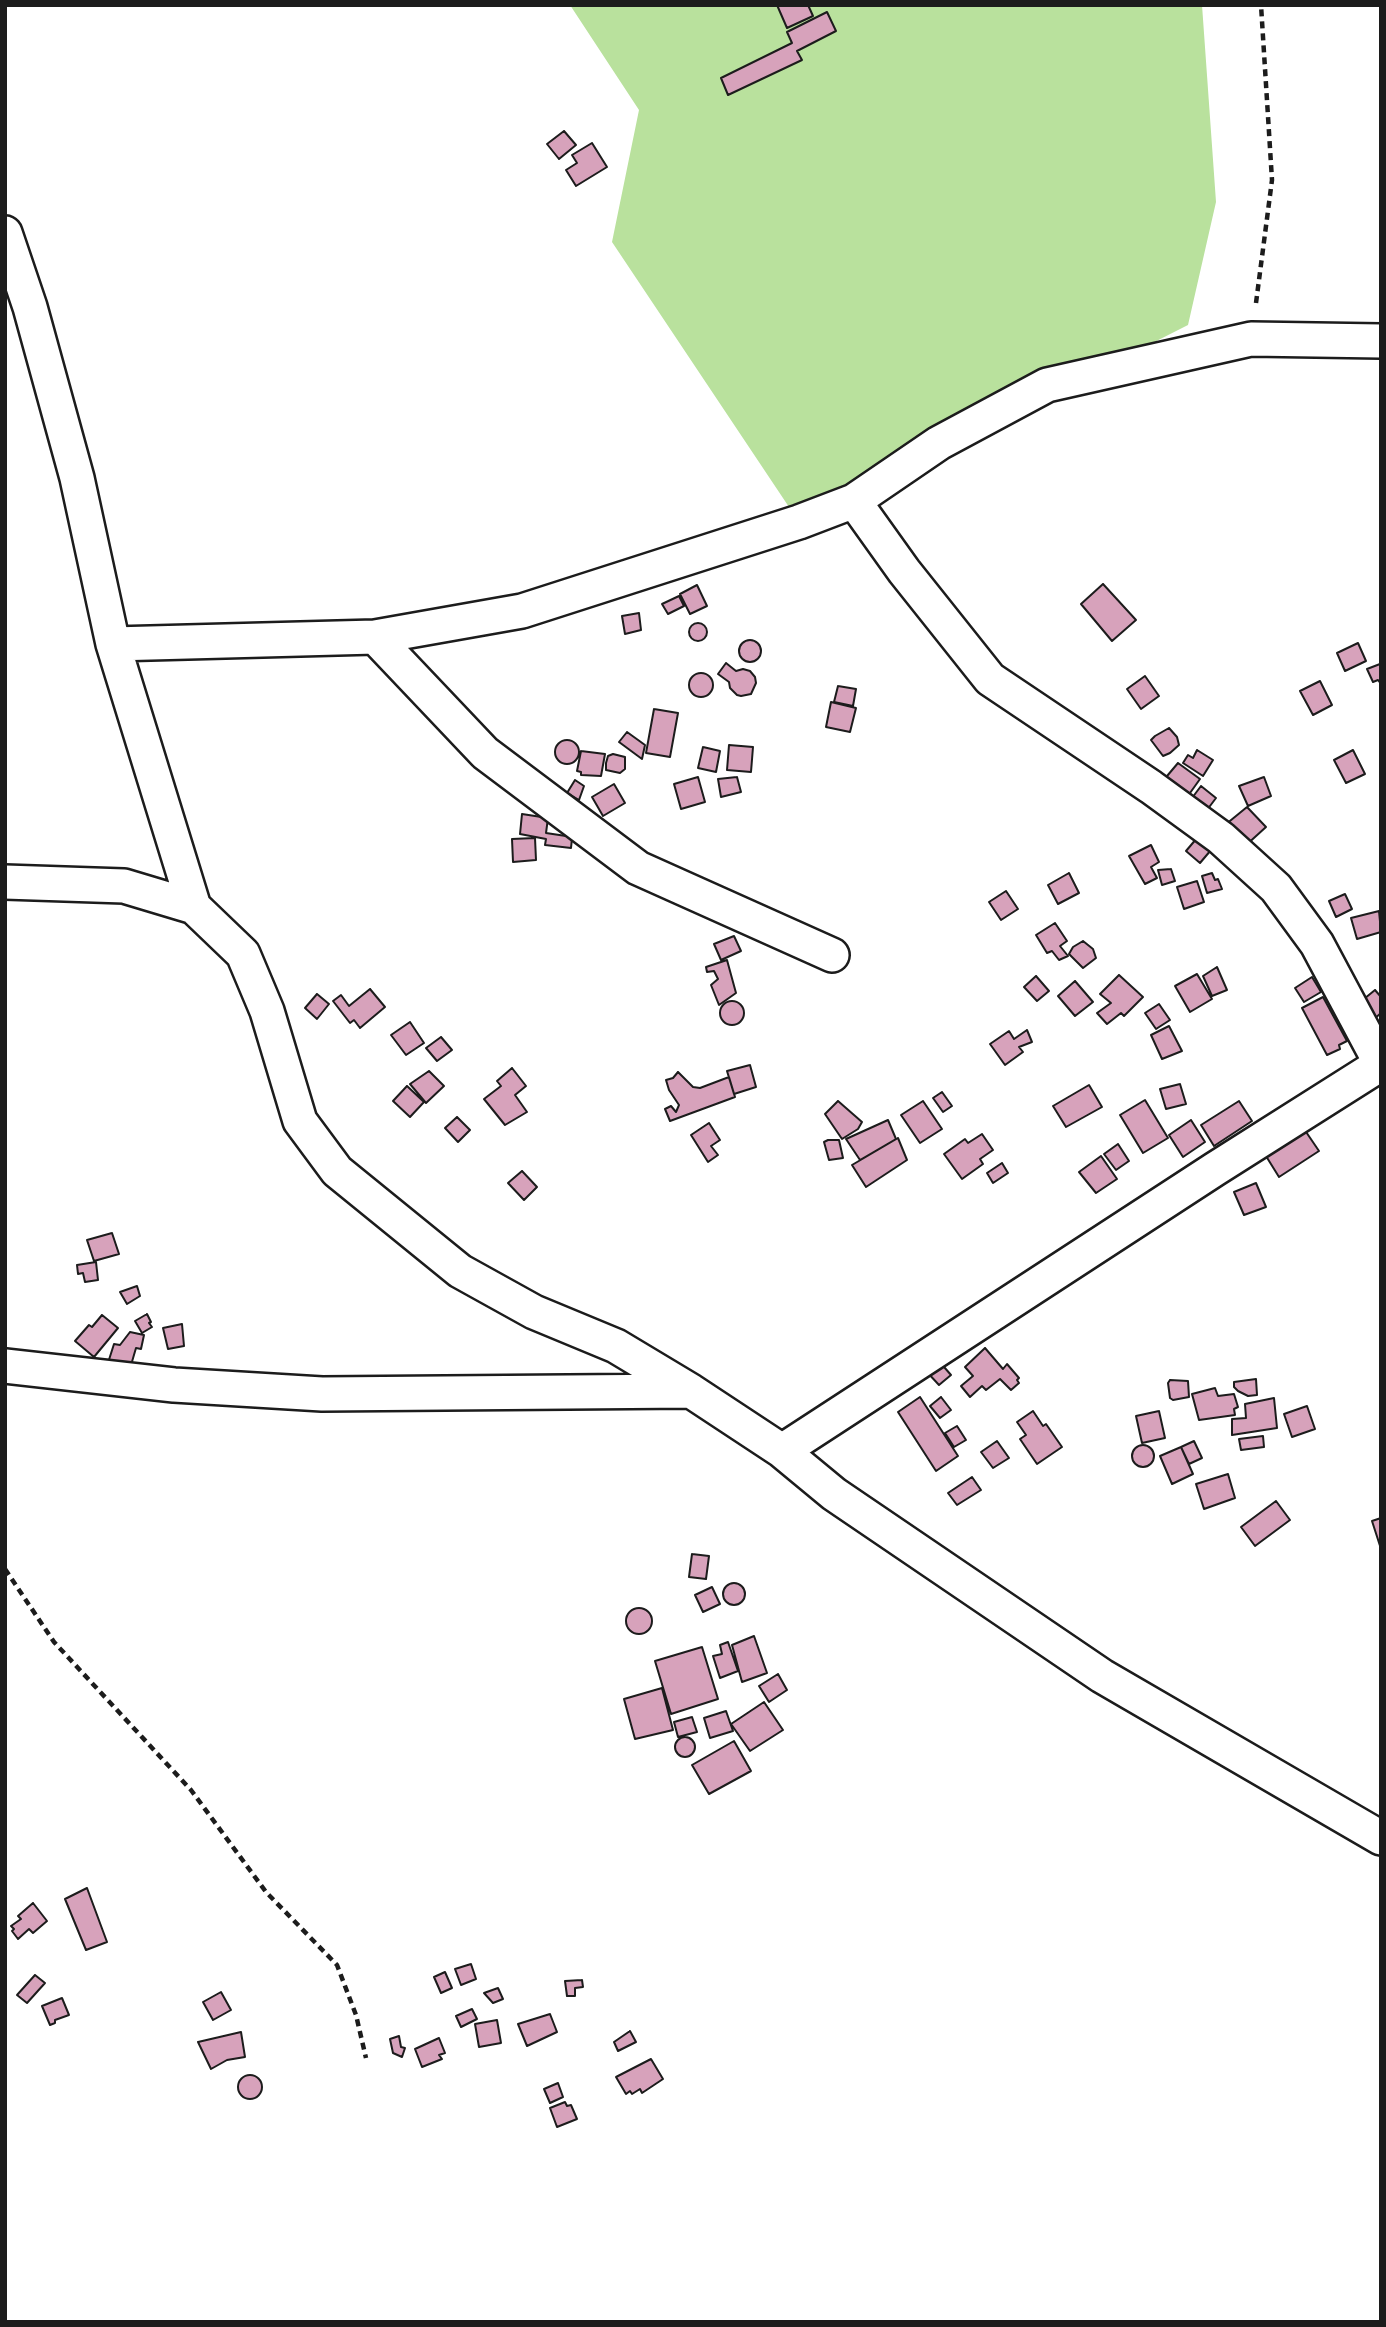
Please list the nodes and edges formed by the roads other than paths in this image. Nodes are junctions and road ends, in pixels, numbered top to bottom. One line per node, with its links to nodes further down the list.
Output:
1 (5, 233): 5 (street)
2 (1381, 341): 3 (street)
3 (855, 501): 4 (street); 11 (street)
4 (375, 637): 5 (street); 8 (street)
5 (113, 644): 7 (street)
6 (5, 882): 7 (street)
7 (194, 907): 10 (street)
8 (832, 955)
9 (5, 1366): 10 (street)
10 (691, 1391): 11 (street)
11 (782, 1451): 12 (street)
12 (1381, 1838)

